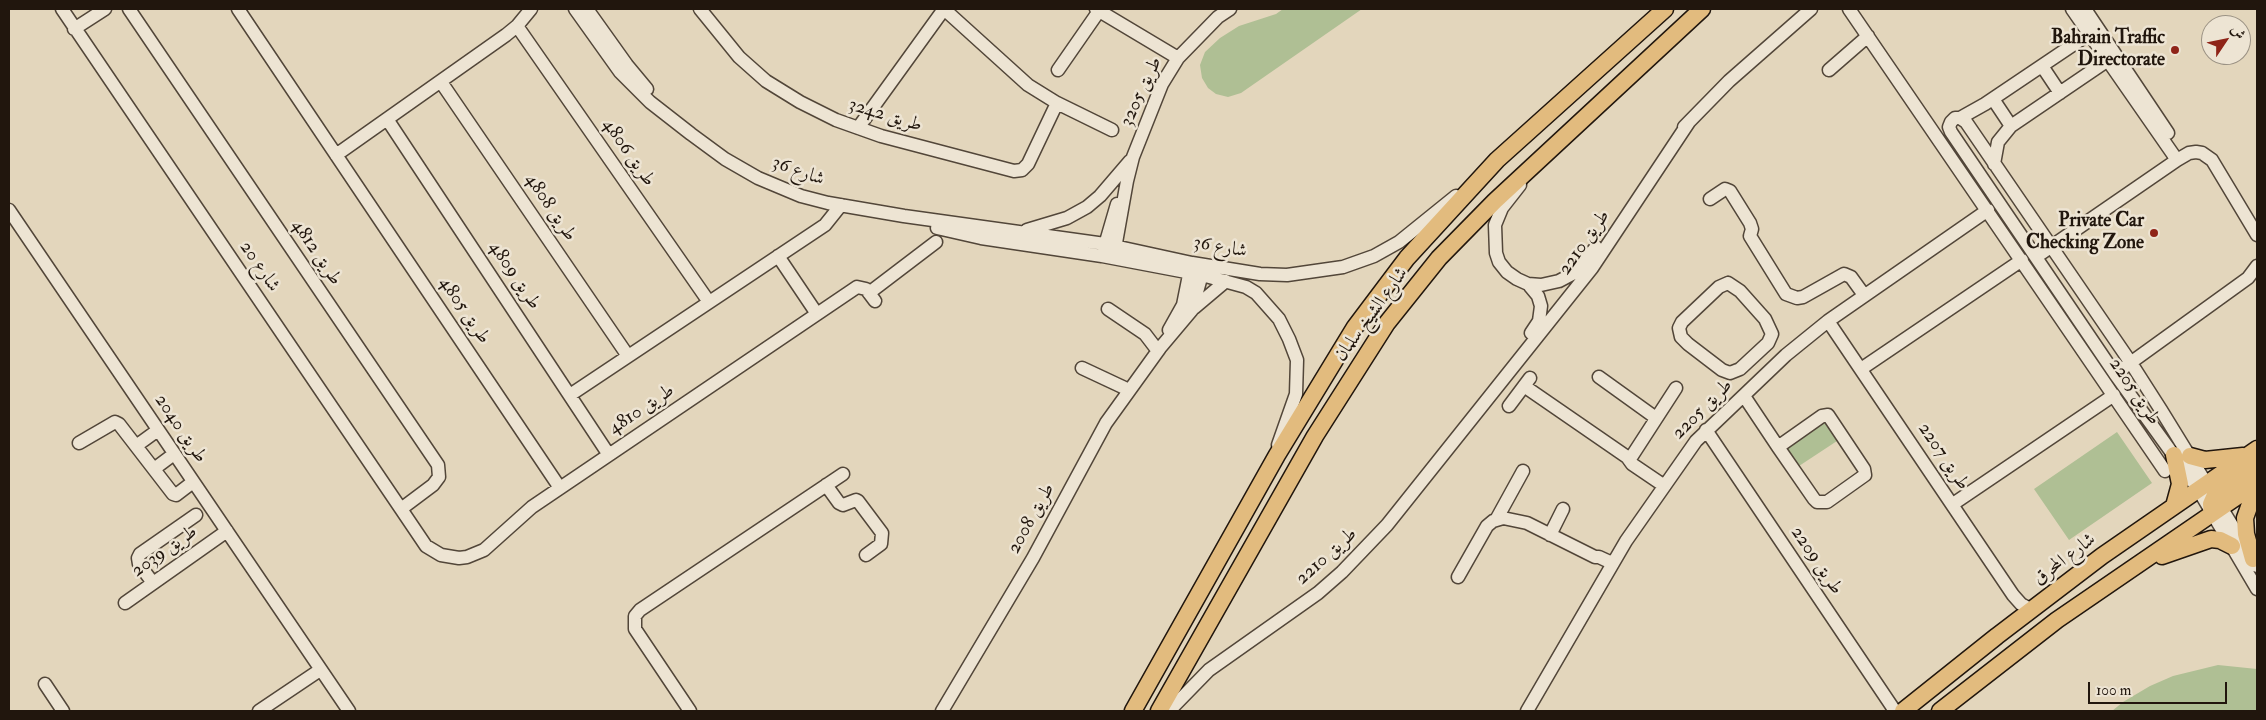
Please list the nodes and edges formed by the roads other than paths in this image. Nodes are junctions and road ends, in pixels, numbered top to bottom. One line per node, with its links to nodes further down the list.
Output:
1 (62, 9): 20 (street, شارع 20)
2 (105, 9): 20 (street)
3 (129, 9): 111 (street, طريق 4812)
4 (238, 9): 39 (street, طريق 4805)
5 (541, 9): 17 (street)
6 (575, 9): 38 (street, شارع 36)
7 (587, 9): 38 (street, شارع 36)
8 (700, 9): 36 (street, طريق 3242)
9 (944, 9): 31 (street); 36 (street)
10 (1230, 9): 23 (street, طريق 3205)
11 (1664, 9): 43 (main road, شارع الشيخ سلمان)
12 (1702, 9): 40 (main road, شارع الشيخ سلمان)
13 (1811, 9): 34 (street, طريق 2210)
14 (1850, 9): 22 (street, طريق 2205)
15 (2072, 9): 21 (street)
16 (2085, 9): 21 (street)
17 (529, 10): 19 (street)
18 (1098, 10): 23 (street); 26 (street)
19 (517, 26): 28 (street); 63 (street, طريق 4806)
20 (74, 29): 111 (street, شارع 20)
21 (2093, 31): 24 (street); 25 (street)
22 (1868, 36): 27 (street); 48 (street, طريق 2205)
23 (1178, 58): 41 (street, طريق 3205)
24 (2111, 58): 29 (street); 42 (street)
25 (2042, 66): 29 (street); 30 (street)
26 (1058, 70)
27 (1830, 70)
28 (441, 82): 33 (street); 70 (street, طريق 4808)
29 (2060, 93): 35 (street)
30 (1993, 99): 32 (street); 35 (street)
31 (1057, 103): 36 (street, طريق 3242); 37 (street)
32 (1960, 118): 44 (street); 56 (street)
33 (387, 119): 39 (street); 79 (street, طريق 4809)
34 (1689, 122): 61 (street, طريق 2210); 82 (street, طريق 2210)
35 (2011, 126): 44 (street)
36 (858, 128)
37 (1112, 130)
38 (691, 134): 46 (street, شارع 36)
39 (336, 155): 106 (street, طريق 4805)
40 (1543, 155): 61 (street, طريق 2210); 138 (main road, شارع الشيخ سلمان)
41 (1133, 157): 50 (street); 54 (street, طريق 3205)
42 (2180, 158): 51 (street); 53 (street)
43 (1497, 160): 59 (street, شارع 36); 93 (main road, شارع الشيخ سلمان)
44 (1994, 164): 53 (street)
45 (1710, 199): 62 (street)
46 (841, 205): 49 (street, شارع 36); 55 (street)
47 (9, 210): 87 (street, طريق 2040)
48 (1988, 210): 57 (street, طريق 2205); 62 (street, طريق 2205)
49 (904, 216): 50 (street, شارع 36); 54 (street, شارع 36)
50 (1017, 232): 54 (street, شارع 36)
51 (2257, 235)
52 (936, 242): 66 (street, طريق 4810)
53 (2051, 247): 56 (street); 71 (street)
54 (1109, 251): 59 (street, شارع 36)
55 (778, 256): 63 (street); 66 (street)
56 (2036, 257): 75 (street)
57 (2022, 260): 74 (street); 80 (street, طريق 2205)
58 (2257, 266): 71 (street)
59 (1197, 269): 60 (street, شارع 36); 65 (street, طريق 2008); 68 (street, طريق 2008)
60 (1226, 281): 65 (street); 93 (street, شارع 36)
61 (1528, 284): 82 (street, طريق 2210)
62 (1864, 296): 67 (street, طريق 2205)
63 (709, 302): 70 (street)
64 (1108, 309): 68 (street)
65 (1192, 310): 68 (street, طريق 2008)
66 (817, 314): 94 (street, طريق 4810)
67 (1828, 321): 73 (street, طريق 2205); 74 (street, طريق 2207)
68 (1159, 350): 78 (street, طريق 2008)
69 (1757, 352): 69 (street); 73 (street)
70 (628, 356): 79 (street)
71 (2131, 363): 75 (street); 84 (street)
72 (1082, 368): 78 (street)
73 (1773, 368): 81 (street, طريق 2205)
74 (1861, 369): 109 (street, طريق 2207)
75 (2115, 374): 86 (street)
76 (1599, 377): 85 (street)
77 (1676, 388): 85 (street)
78 (1129, 390): 136 (street, طريق 2008)
79 (570, 394): 94 (street, طريق 4809)
80 (2114, 395): 100 (street, طريق 2205); 109 (street)
81 (1744, 396): 88 (street, طريق 2205); 91 (street)
82 (1484, 403): 139 (street, طريق 2210)
83 (1509, 406): 97 (street)
84 (2161, 410): 86 (street); 95 (street)
85 (1656, 418): 97 (street)
86 (2147, 420): 95 (street)
87 (158, 430): 90 (street); 92 (street, طريق 2040)
88 (1706, 430): 105 (street, طريق 2205); 141 (street, طريق 2209)
89 (80, 443): 90 (street)
90 (136, 446): 98 (street)
91 (1778, 447): 91 (street)
92 (174, 454): 98 (street); 102 (street, طريق 2040)
93 (1277, 454): 137 (main road, شارع الشيخ سلمان)
94 (609, 455): 106 (street, طريق 4810)
95 (2182, 456): 96 (main road); 108 (street); 110 (main road)
96 (2254, 457): 108 (main road)
97 (1631, 462): 105 (street)
98 (154, 469): 102 (street)
99 (1523, 471): 114 (street)
100 (2165, 471)
101 (843, 474): 104 (street)
102 (193, 482): 115 (street, طريق 2040)
103 (2257, 483): 108 (main road, شارع المحرق)
104 (826, 485): 119 (street); 135 (street)
105 (1663, 485): 123 (street, طريق 2205)
106 (560, 488): 117 (street, طريق 4810)
107 (2257, 495): 121 (main road)
108 (2211, 497): 110 (main road, شارع المحرق); 118 (street); 121 (street); 122 (main road, شارع المحرق)
109 (1952, 504): 128 (street, طريق 2207)
110 (2174, 506): 120 (main road, شارع المحرق)
111 (400, 509): 117 (street, شارع 20)
112 (1563, 509): 116 (street)
113 (196, 515): 125 (street)
114 (1496, 520): 116 (street); 124 (street)
115 (227, 532): 125 (street, طريق 2039); 130 (street, طريق 2040)
116 (1550, 534): 123 (street)
117 (426, 546)
118 (2232, 546): 122 (main road); 126 (street)
119 (866, 555)
120 (2102, 556): 128 (main road, شارع المحرق); 129 (main road)
121 (2255, 563)
122 (2141, 564): 129 (main road, شارع المحرق)
123 (1610, 566): 140 (street, طريق 2205)
124 (1458, 577)
125 (153, 583): 127 (street, طريق 2039)
126 (2257, 589)
127 (125, 602)
128 (2032, 610): 129 (main road); 142 (main road, شارع المحرق)
129 (2057, 620): 143 (main road, شارع المحرق)
130 (320, 670): 133 (street); 134 (street, طريق 2040)
131 (46, 684): 132 (street)
132 (63, 711)
133 (259, 711)
134 (349, 711)
135 (690, 711)
136 (942, 711)
137 (1133, 711)
138 (1159, 711)
139 (1169, 711)
140 (1527, 711)
141 (1895, 711)
142 (1903, 711)
143 (1940, 711)

